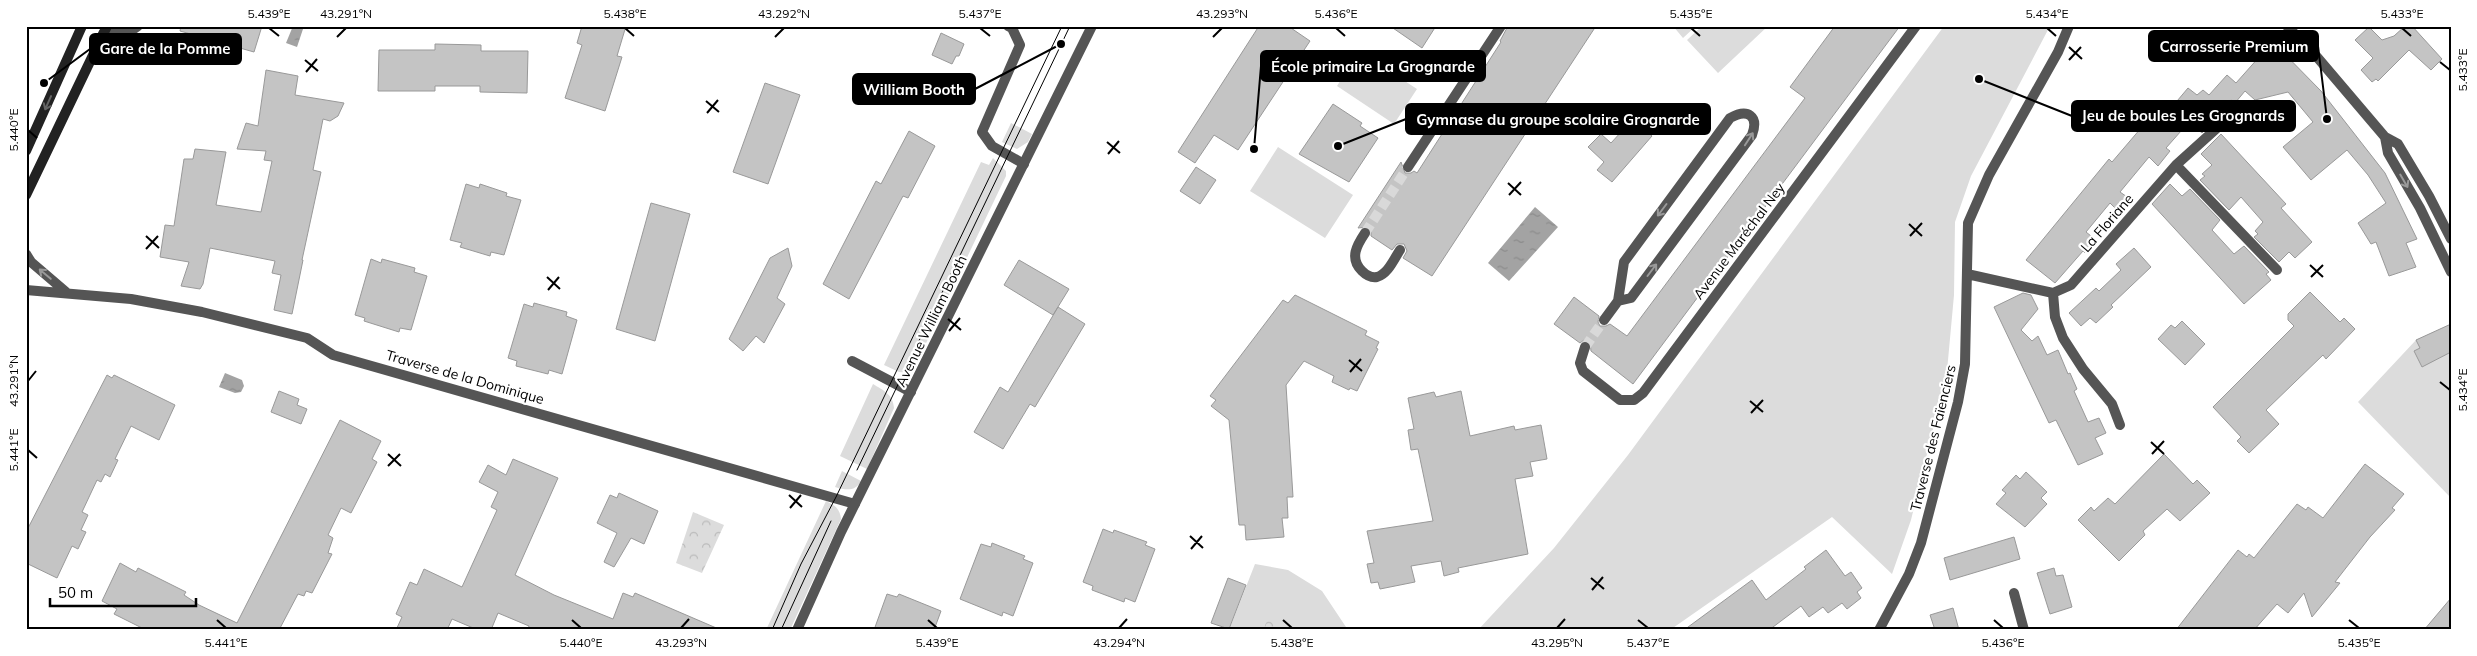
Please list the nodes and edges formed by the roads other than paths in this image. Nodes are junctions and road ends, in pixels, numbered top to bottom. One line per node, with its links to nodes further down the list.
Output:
1 (82, 26): 12 (main road, one-way to 12)
2 (138, 26): 9 (street)
3 (1008, 26): 13 (street)
4 (1092, 26): 13 (street, Avenue William Booth)
5 (1501, 26): 15 (street)
6 (1916, 26): 29 (street, Avenue Maréchal Ney)
7 (2069, 26): 23 (street, Traverse des Faïenciers)
8 (2287, 26): 11 (street)
9 (105, 30): 16 (main road)
10 (2274, 121): 14 (street, La Floriane)
11 (2385, 137): 18 (street); 22 (street, one-way to 22)
12 (26, 151)
13 (1024, 164): 31 (street, Avenue William Booth)
14 (2176, 165): 21 (street); 26 (street, La Floriane)
15 (1408, 167)
16 (27, 194)
17 (1365, 232): 19 (street)
18 (2451, 239)
19 (1400, 250)
20 (26, 254): 25 (street, one-way to 20)
21 (2277, 270)
22 (2451, 272)
23 (1967, 274): 26 (street); 36 (street, Traverse des Faïenciers)
24 (26, 290): 25 (street, Traverse de la Dominique)
25 (66, 292): 33 (street, Traverse de la Dominique)
26 (2053, 293): 32 (street)
27 (1618, 301): 27 (street, one-way to 27); 28 (street)
28 (1604, 320)
29 (1585, 347)
30 (852, 361): 31 (street)
31 (911, 392): 33 (street, Avenue William Booth)
32 (2120, 425)
33 (855, 504): 35 (street, Avenue William Booth)
34 (2014, 593): 37 (street)
35 (797, 630)
36 (1879, 630)
37 (2024, 630)

